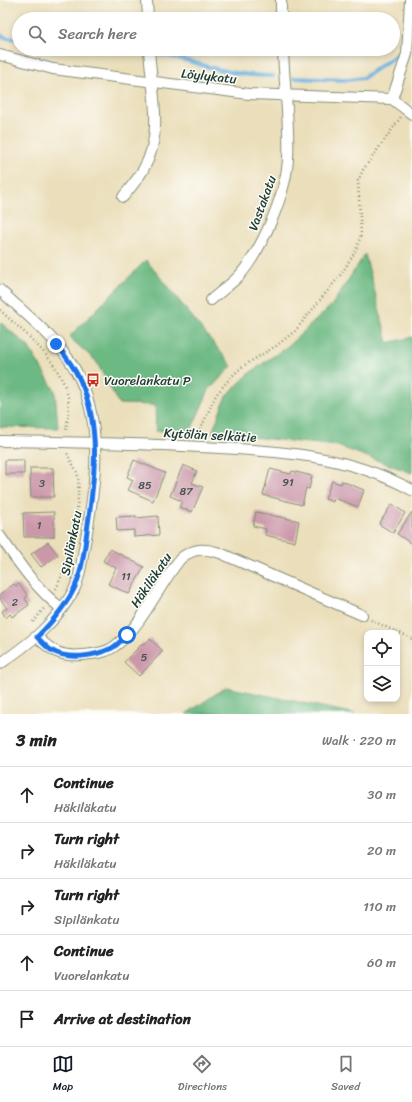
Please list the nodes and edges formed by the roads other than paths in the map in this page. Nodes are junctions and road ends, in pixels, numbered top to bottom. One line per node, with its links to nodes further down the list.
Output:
1 (147, 0): 4 (street)
2 (281, 0): 5 (street)
3 (410, 0): 11 (street)
4 (148, 12)
5 (282, 12)
6 (0, 55): 9 (street, Löylykatu)
7 (150, 56): 9 (street)
8 (283, 56): 10 (street, Vastakatu)
9 (152, 83): 10 (street, Löylykatu); 13 (street)
10 (285, 95): 11 (street, Löylykatu); 15 (street, Vastakatu)
11 (392, 99): 12 (street)
12 (409, 112)
13 (123, 197)
14 (0, 290): 17 (street, Sipilänkatu)
15 (211, 300)
16 (0, 441): 17 (street, Kytölän selkätie)
17 (96, 442): 18 (street, Kytölän selkätie); 20 (street, Sipilänkatu)
18 (412, 490)
19 (0, 536): 20 (street)
20 (62, 609): 22 (street, Sipilänkatu)
21 (362, 615): 22 (street, Häkiläkatu)
22 (37, 637): 23 (street, Sipilänkatu)
23 (0, 664)

